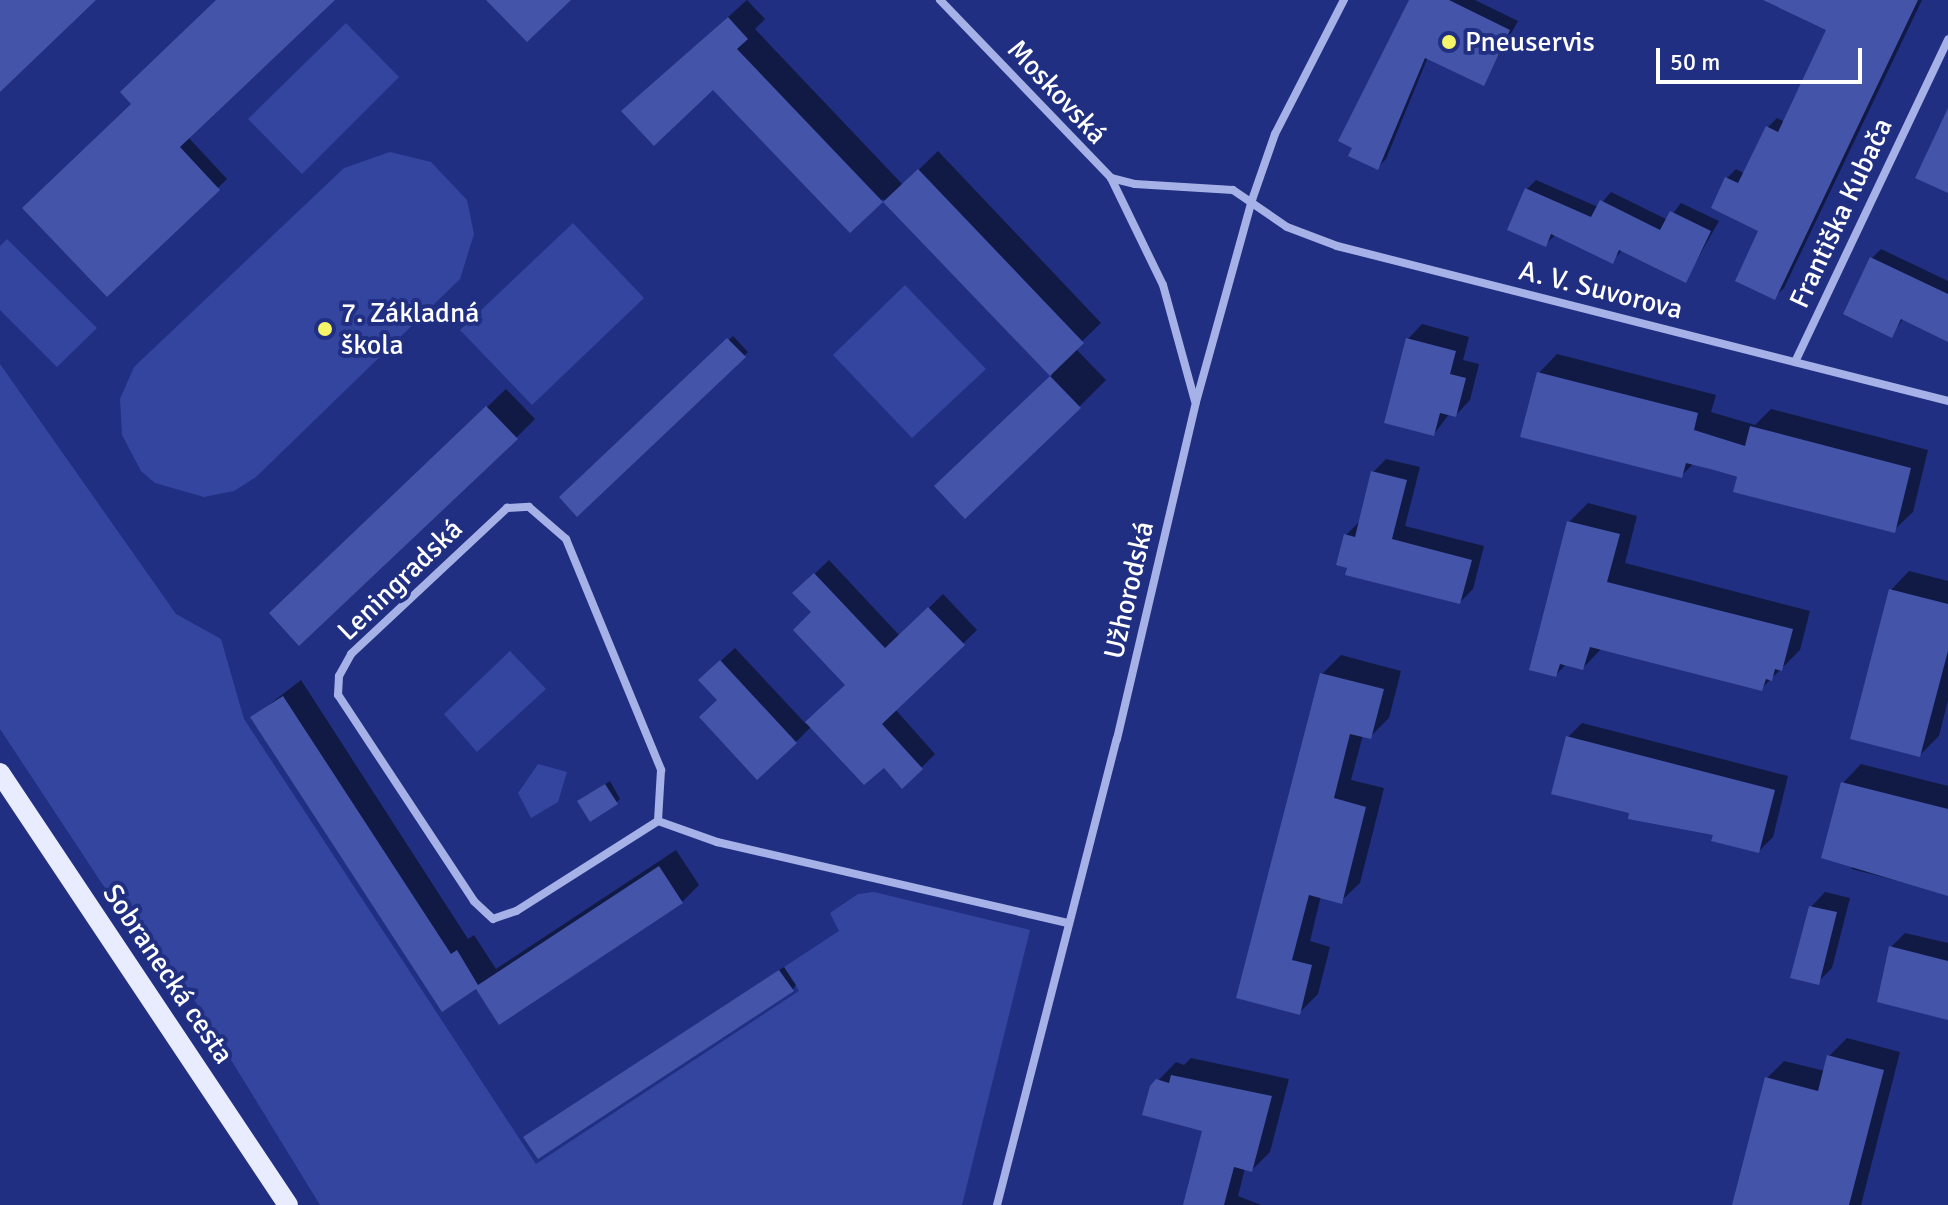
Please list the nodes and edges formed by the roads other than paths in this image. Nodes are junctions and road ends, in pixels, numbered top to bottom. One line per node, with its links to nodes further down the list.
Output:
1 (940, 0): 4 (street, Moskovská)
2 (1344, 0): 5 (street, Užhorodská)
3 (1948, 40): 6 (street, Františka Kubača)
4 (1111, 178): 5 (street, Moskovská); 8 (street, Moskovská)
5 (1252, 200): 6 (street, A. V. Suvorova); 8 (street, Užhorodská)
6 (1795, 362): 7 (street, A. V. Suvorova)
7 (1948, 401)
8 (1196, 402): 11 (street, Užhorodská)
9 (0, 773): 12 (main road, Sobranecká cesta)
10 (658, 821): 10 (street, Leningradská); 11 (street)
11 (1068, 923): 13 (street, Užhorodská)
12 (288, 1205)
13 (997, 1205)

